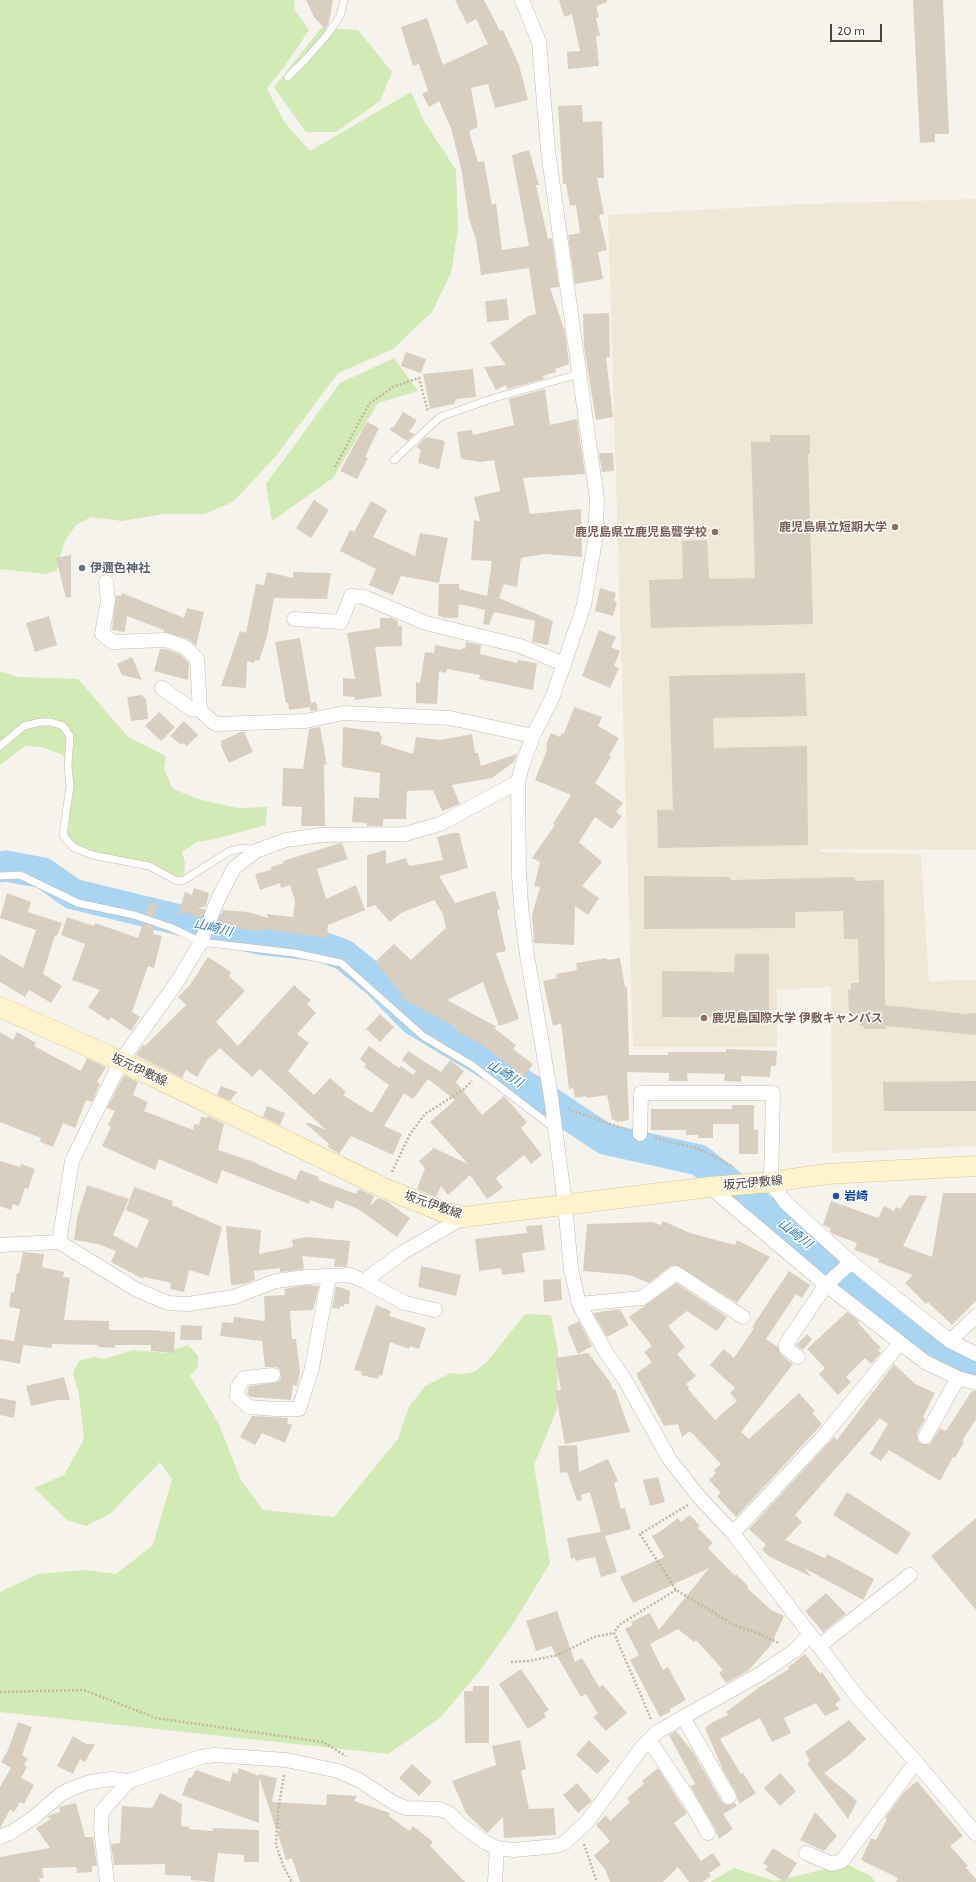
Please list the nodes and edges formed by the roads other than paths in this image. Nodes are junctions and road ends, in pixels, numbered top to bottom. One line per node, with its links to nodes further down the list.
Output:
1 (344, 0): 3 (lane)
2 (522, 0): 4 (street)
3 (288, 77)
4 (578, 374): 5 (lane); 8 (street)
5 (394, 460)
6 (106, 582): 10 (street)
7 (294, 619): 8 (street)
8 (564, 664): 11 (street)
9 (162, 688): 10 (street)
10 (200, 710): 11 (street)
11 (533, 736): 13 (street)
12 (0, 746): 14 (lane)
13 (518, 782): 14 (street); 19 (street)
14 (256, 851): 16 (street)
15 (0, 876): 16 (lane)
16 (202, 942): 18 (street); 19 (lane)
17 (0, 1007): 18 (main road, 坂元伊敷線)
18 (121, 1061): 25 (main road, 坂元伊敷線); 26 (street)
19 (555, 1129): 24 (street)
20 (640, 1134): 22 (street)
21 (976, 1166): 22 (main road, 坂元伊敷線)
22 (766, 1183): 23 (main road, 坂元伊敷線); 28 (street)
23 (713, 1187): 24 (main road, 坂元伊敷線); 31 (street)
24 (565, 1204): 25 (main road, 坂元伊敷線); 32 (street)
25 (464, 1217): 30 (street)
26 (59, 1242): 27 (street); 29 (street)
27 (0, 1245)
28 (851, 1262): 31 (street); 36 (street)
29 (329, 1276): 30 (street); 40 (street)
30 (364, 1281): 33 (street)
31 (826, 1285): 37 (street); 39 (street)
32 (579, 1304): 35 (street); 44 (street)
33 (435, 1310)
34 (976, 1316): 36 (street)
35 (743, 1317)
36 (950, 1341): 38 (street)
37 (900, 1343): 41 (street); 44 (street)
38 (976, 1354)
39 (798, 1357)
40 (273, 1375)
41 (958, 1378): 42 (street); 43 (street)
42 (976, 1383)
43 (926, 1437)
44 (733, 1533): 46 (street)
45 (910, 1575): 47 (street)
46 (810, 1635): 47 (street); 48 (street)
47 (819, 1646): 50 (street)
48 (683, 1717): 49 (street); 52 (street)
49 (653, 1736): 53 (street); 56 (street)
50 (916, 1762): 54 (street); 57 (street)
51 (129, 1781): 55 (street); 56 (street); 58 (street)
52 (729, 1797)
53 (708, 1833)
54 (976, 1834)
55 (0, 1837)
56 (497, 1848): 59 (street)
57 (806, 1853)
58 (107, 1882)
59 (495, 1882)

